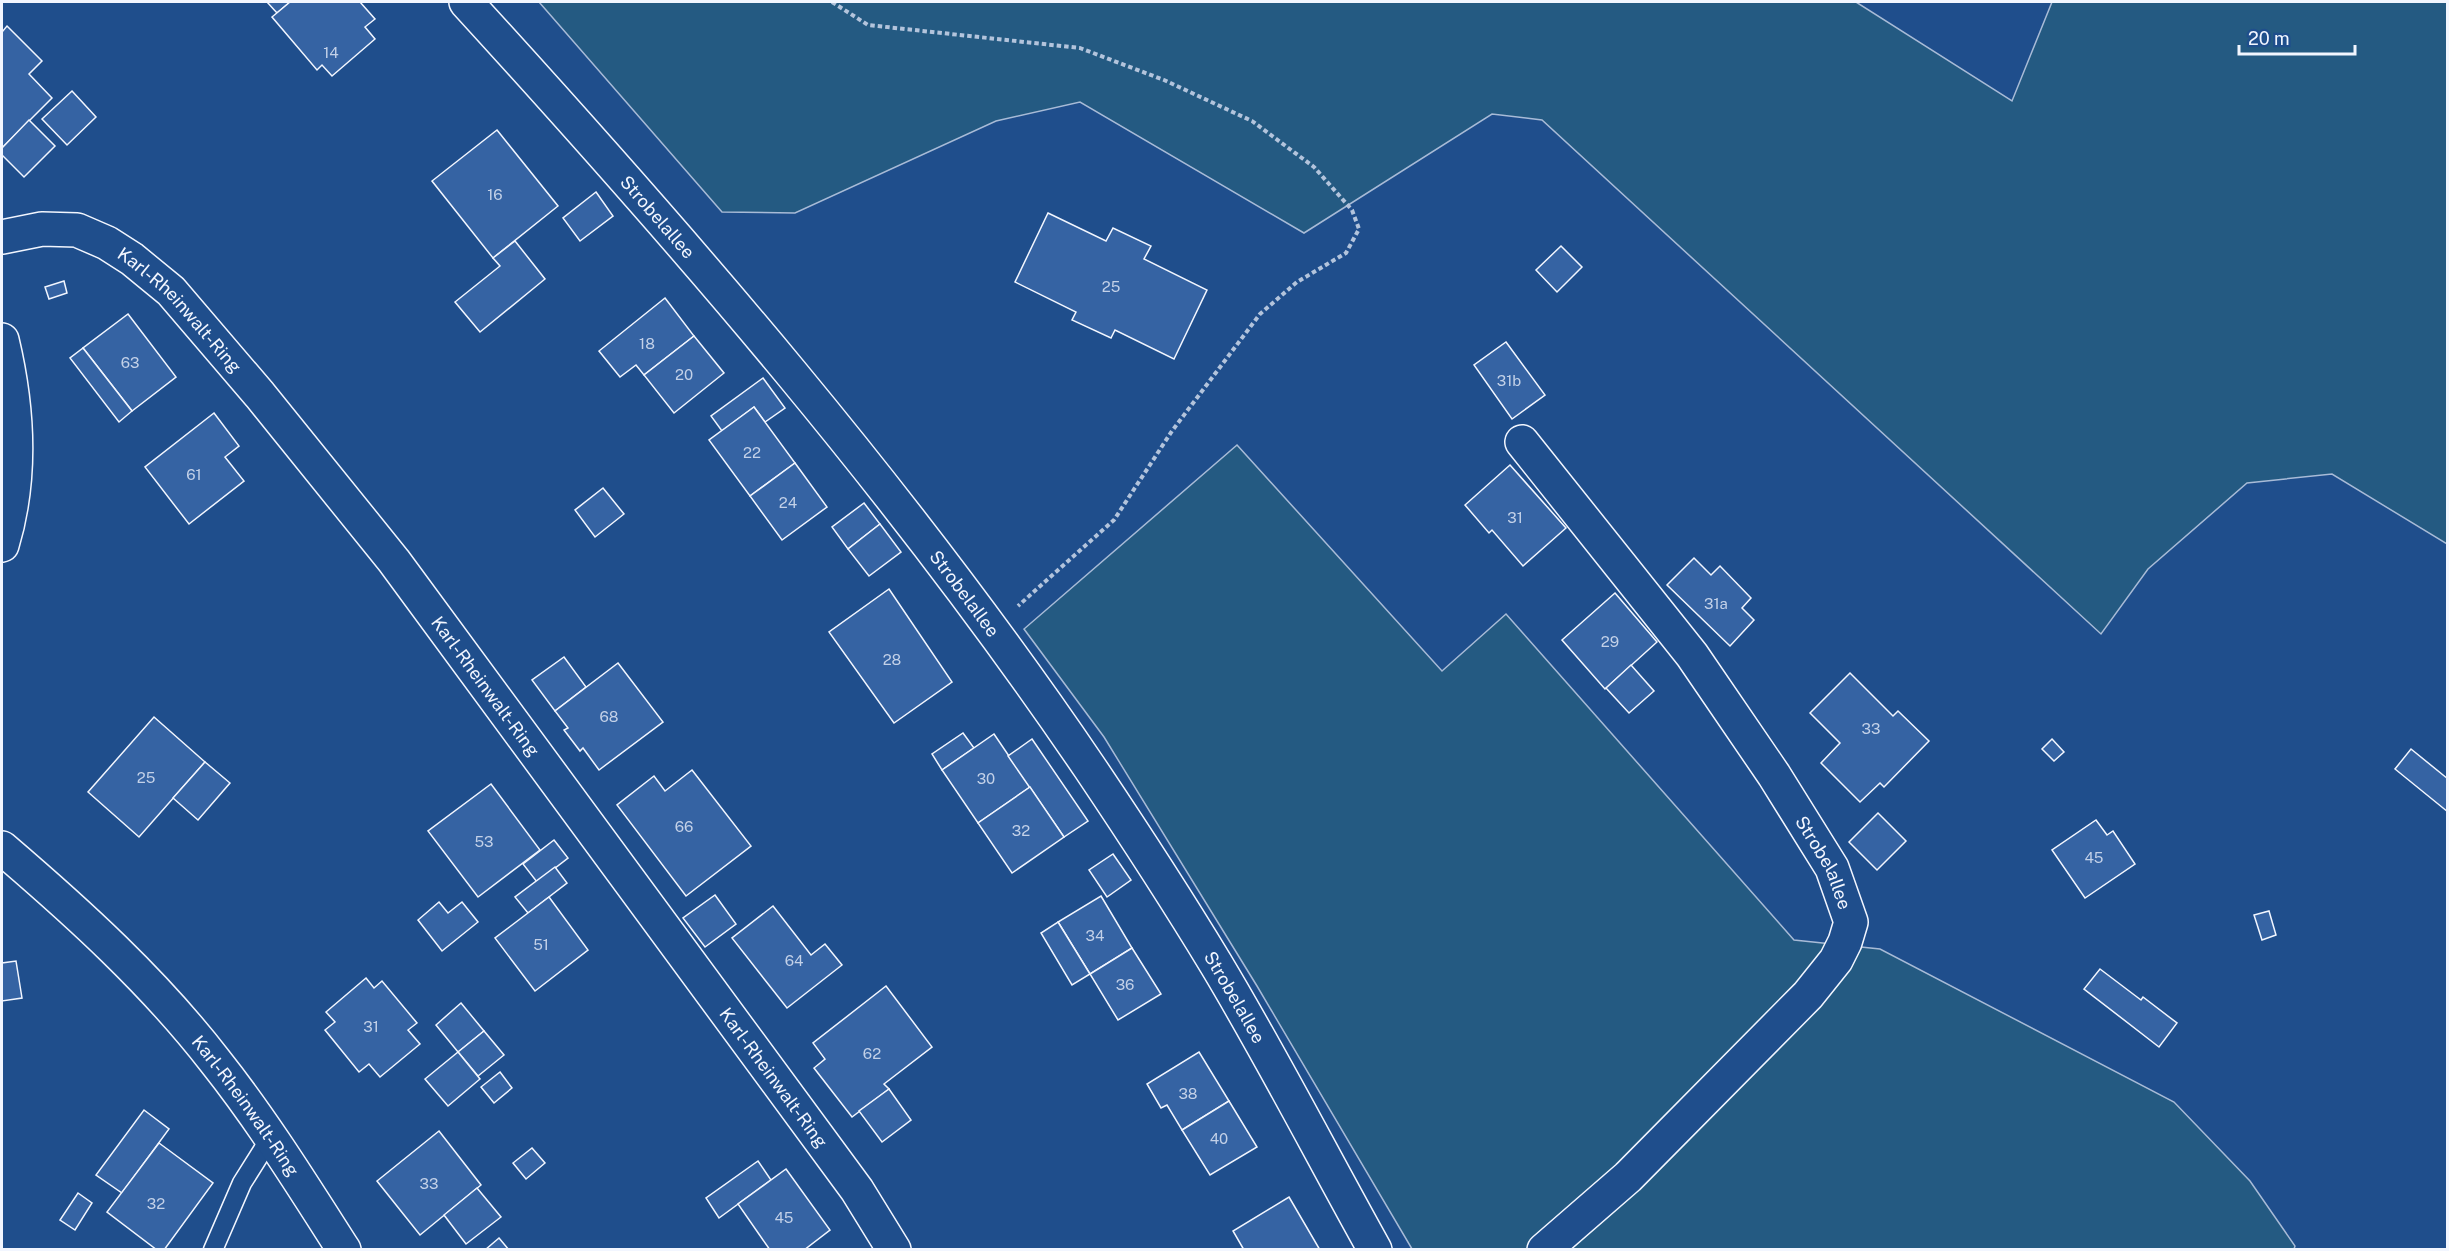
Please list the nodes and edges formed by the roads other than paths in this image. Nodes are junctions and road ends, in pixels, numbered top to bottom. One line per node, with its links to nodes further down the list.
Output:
1 (466, 2): 11 (street, Strobelallee)
2 (2, 237): 10 (street, Karl-Rheinwalt-Ring)
3 (2, 340): 5 (street)
4 (1522, 442): 12 (street, Strobelallee)
5 (2, 545)
6 (2, 848): 7 (street, Karl-Rheinwalt-Ring)
7 (271, 1137): 8 (lane); 9 (street, Karl-Rheinwalt-Ring)
8 (213, 1250)
9 (344, 1250)
10 (894, 1250)
11 (1375, 1250)
12 (1544, 1250)

